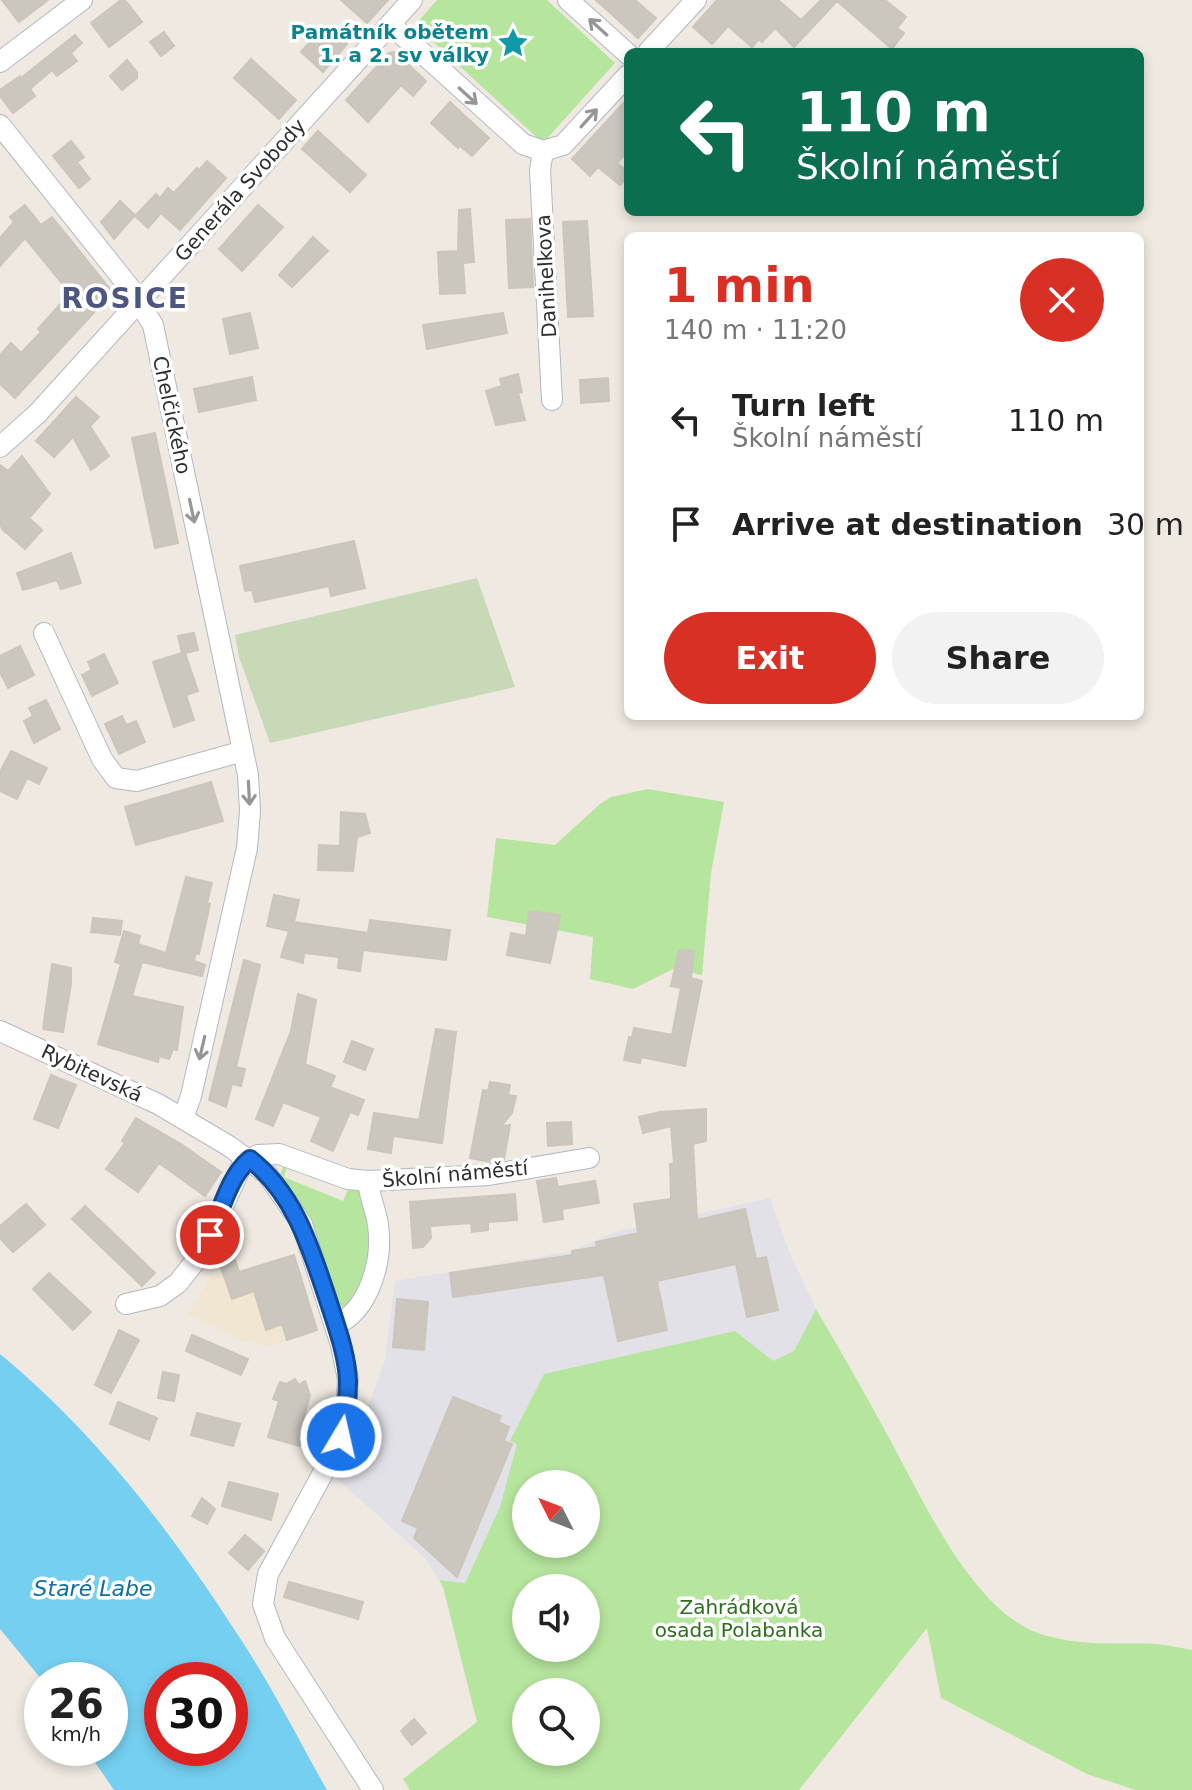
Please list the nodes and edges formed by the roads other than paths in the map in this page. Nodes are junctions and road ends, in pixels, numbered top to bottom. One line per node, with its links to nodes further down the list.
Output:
1 (82, 0): 8 (street)
2 (412, 0): 5 (street, Generála Svobody)
3 (568, 0): 7 (street, one-way to 3)
4 (696, 0): 6 (street)
5 (390, 24): 11 (street, one-way to 11); 12 (street, Generála Svobody)
6 (652, 48)
7 (624, 50)
8 (0, 62)
9 (624, 79): 11 (street, one-way to 9)
10 (0, 125): 12 (street, Chelčického)
11 (543, 151): 13 (street, Danihelkova)
12 (139, 301): 14 (street, Generála Svobody); 16 (street, Chelčického, one-way to 16)
13 (552, 400)
14 (0, 447)
15 (44, 633): 16 (street)
16 (243, 751): 18 (street, Chelčického, one-way to 18)
17 (0, 1031): 18 (street, Rybitevská)
18 (183, 1118): 20 (street, Rybitevská)
19 (589, 1158): 21 (street, Školní náměstí)
20 (250, 1159): 21 (street, Školní náměstí); 22 (street); 23 (street)
21 (368, 1181): 23 (street, Školní náměstí)
22 (126, 1304)
23 (336, 1325): 24 (street)
24 (373, 1790)

